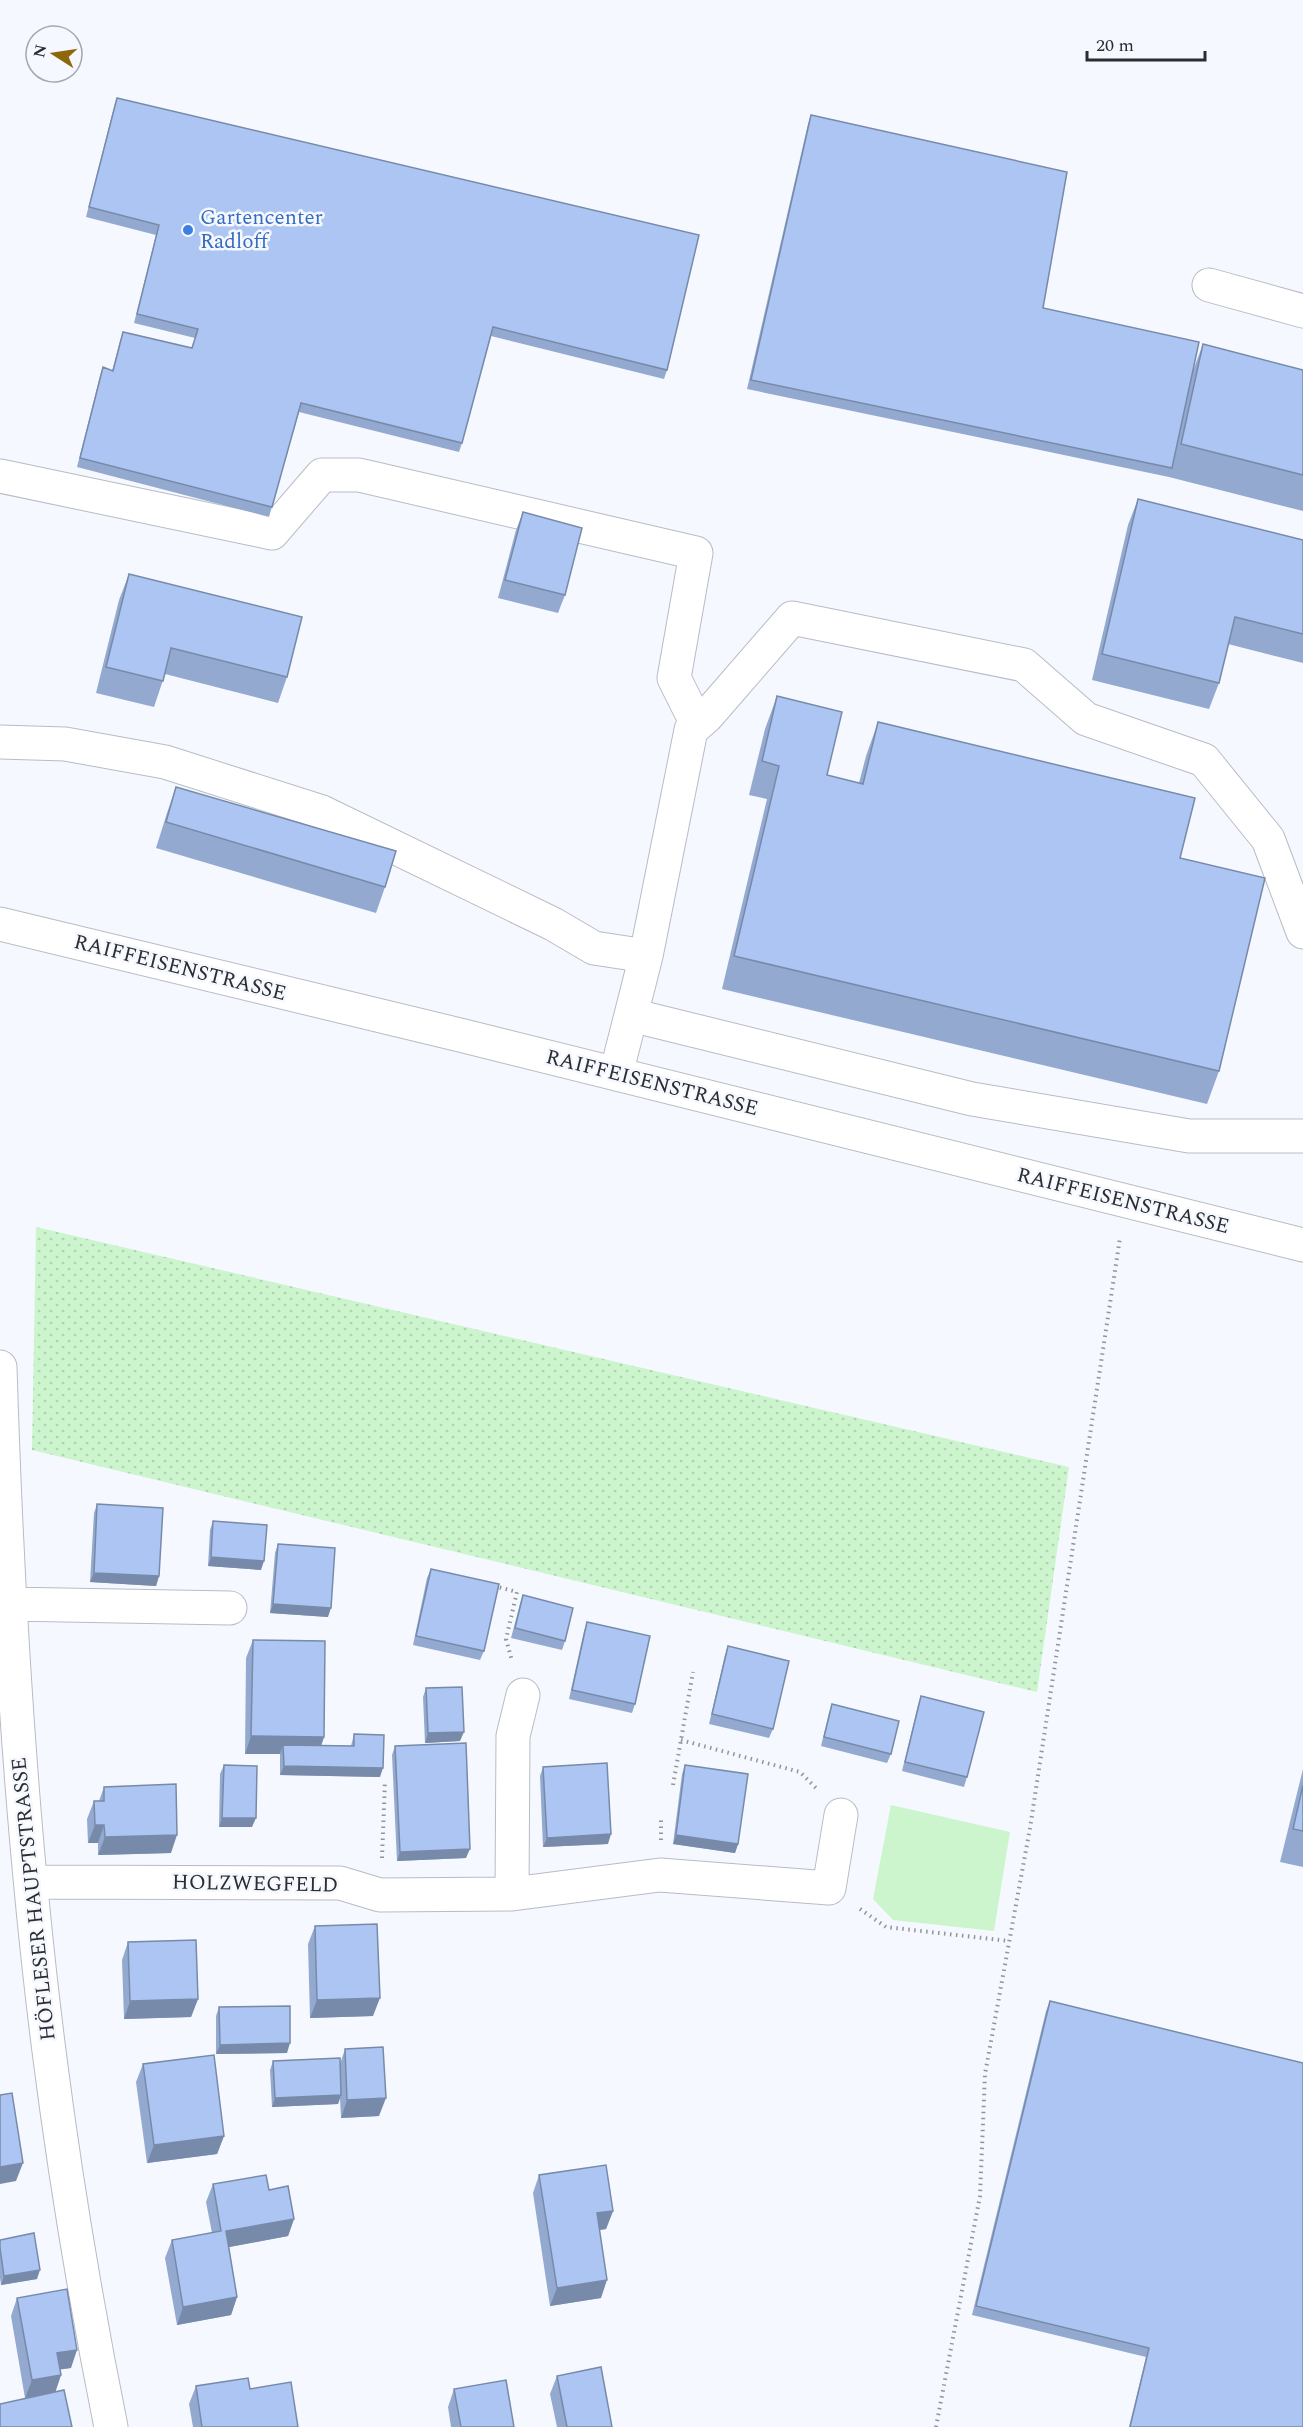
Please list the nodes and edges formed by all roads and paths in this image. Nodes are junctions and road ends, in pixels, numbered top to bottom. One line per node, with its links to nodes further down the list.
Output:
1 (1209, 285): 2 (street)
2 (1303, 311)
3 (0, 476): 4 (street)
4 (698, 724): 7 (street); 8 (street)
5 (0, 742): 8 (street)
6 (0, 924): 10 (street, RAIFFEISENSTRASSE)
7 (1303, 932)
8 (646, 956): 9 (street)
9 (632, 1015): 10 (street); 11 (street)
10 (616, 1074): 12 (street, RAIFFEISENSTRASSE)
11 (1303, 1136)
12 (1125, 1202): 13 (street, RAIFFEISENSTRASSE); 28 (path)
13 (1303, 1245)
14 (0, 1367): 16 (street, HÖFLESER HAUPTSTRASSE)
15 (486, 1584): 19 (path)
16 (9, 1604): 17 (street); 24 (street, HÖFLESER HAUPTSTRASSE)
17 (230, 1608)
18 (693, 1672): 20 (path)
19 (523, 1695): 26 (street)
20 (681, 1740): 22 (path); 23 (path)
21 (385, 1780): 27 (path)
22 (673, 1785)
23 (841, 1815): 25 (street)
24 (32, 1882): 27 (street, HOLZWEGFELD); 29 (street, HÖFLESER HAUPTSTRASSE)
25 (829, 1888): 26 (street, HOLZWEGFELD); 28 (path)
26 (513, 1894): 27 (street, HOLZWEGFELD)
27 (380, 1895)
28 (1009, 1941): 30 (path)
29 (111, 2427)
30 (936, 2427)

